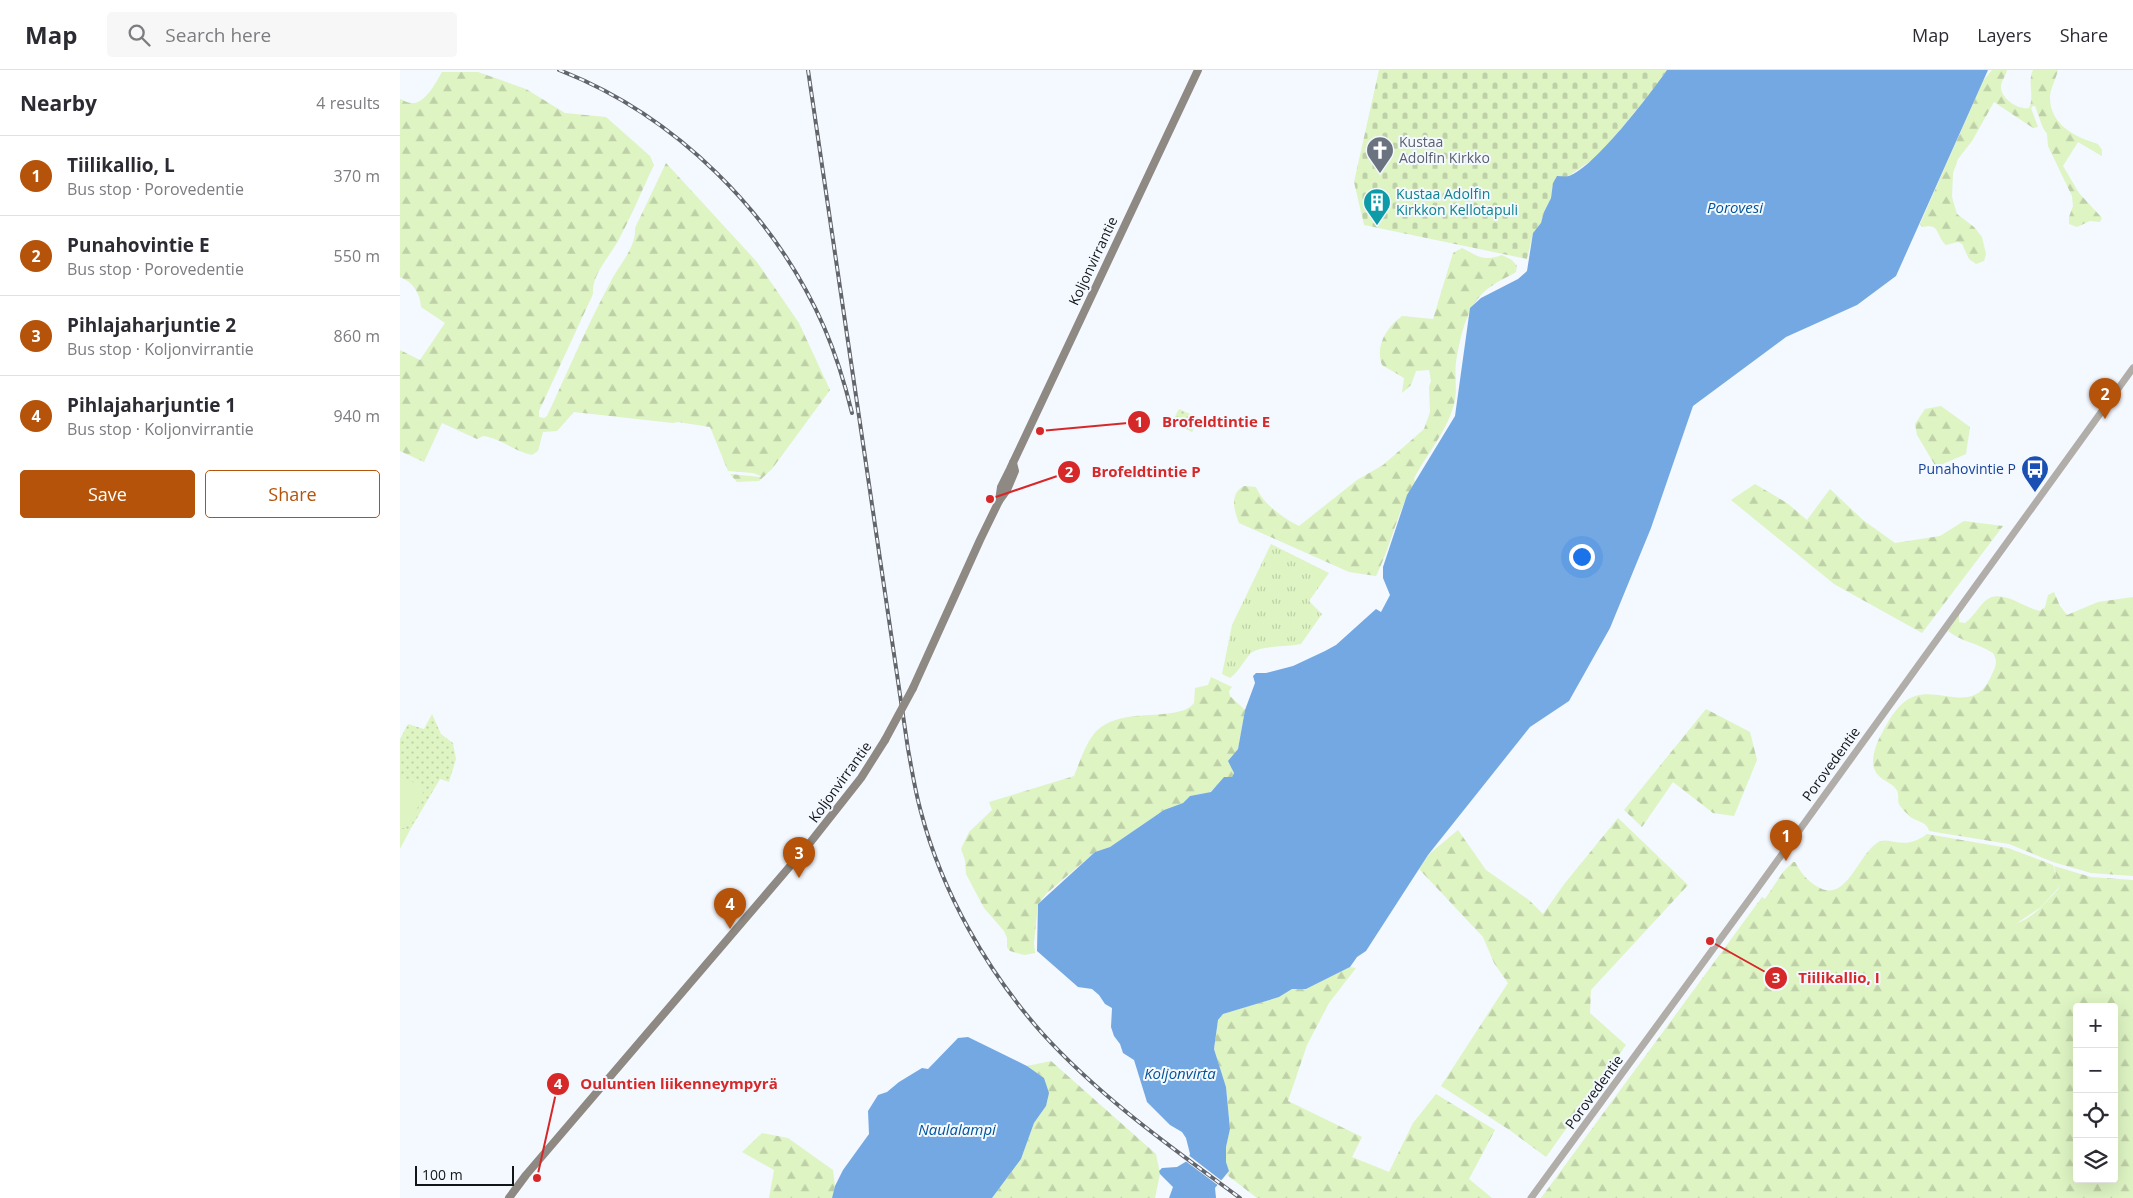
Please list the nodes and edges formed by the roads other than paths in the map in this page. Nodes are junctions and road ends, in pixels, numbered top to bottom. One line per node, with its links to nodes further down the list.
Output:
1 (1198, 70): 3 (main road, Koljonvirrantie, bridge)
2 (2133, 368): 6 (street, Porovedentie)
3 (526, 1175): 4 (main road, Koljonvirrantie); 5 (main road, Koljonvirrantie)
4 (503, 1198)
5 (509, 1198)
6 (1531, 1198)

